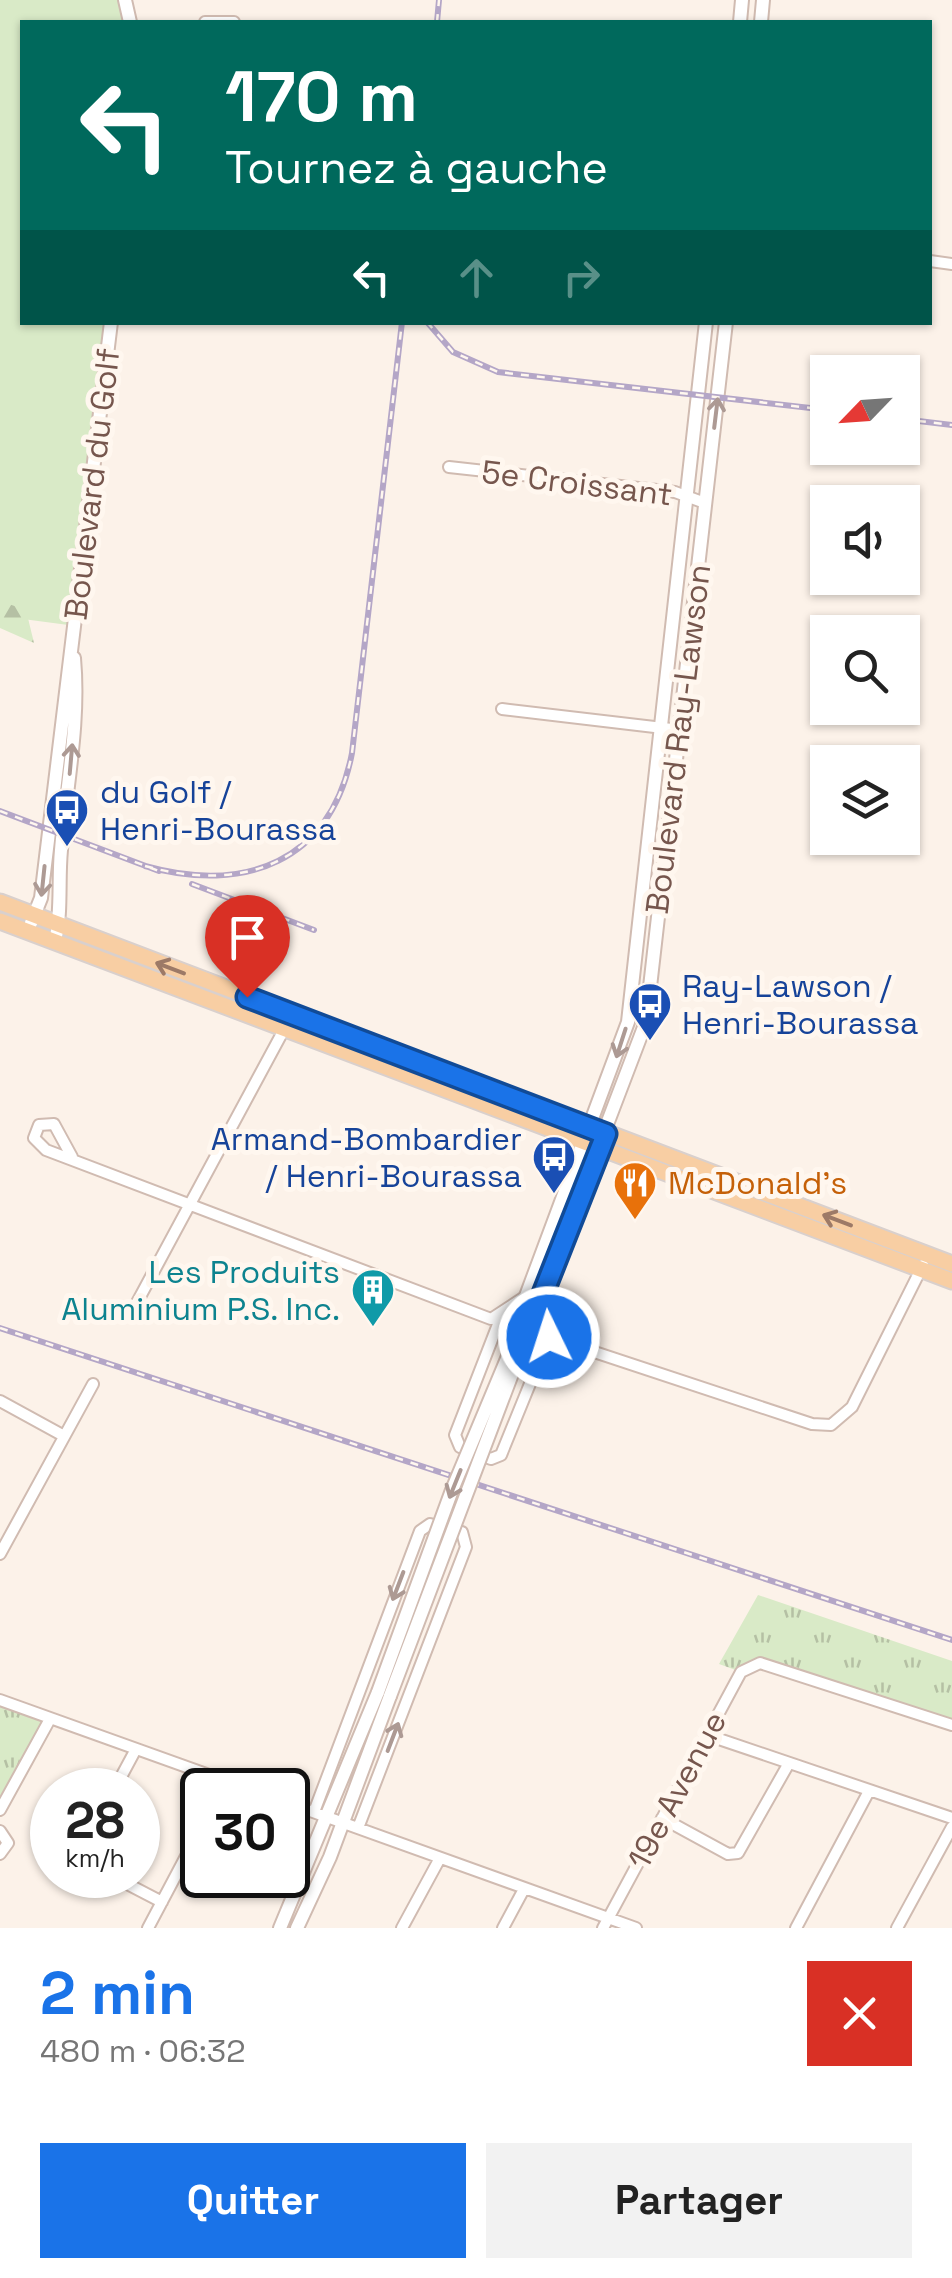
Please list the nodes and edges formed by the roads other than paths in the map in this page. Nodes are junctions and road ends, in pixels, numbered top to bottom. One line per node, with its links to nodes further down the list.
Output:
1 (111, 325): 7 (street, Boulevard du Golf)
2 (706, 325): 5 (street, Boulevard Ray-Lawson)
3 (726, 325): 6 (street, Boulevard Ray-Lawson, one-way to 3)
4 (449, 467): 5 (street, 5e Croissant)
5 (687, 496): 6 (street, 5e Croissant); 9 (street, Boulevard Ray-Lawson)
6 (705, 504): 10 (street, Boulevard Ray-Lawson)
7 (73, 646): 15 (street, Boulevard du Golf, one-way to 15); 16 (street, Boulevard du Golf, one-way to 7)
8 (502, 709): 9 (street)
9 (660, 728): 10 (street); 11 (street, Boulevard Ray-Lawson)
10 (680, 730): 12 (street, Boulevard Ray-Lawson)
11 (656, 762): 12 (street); 19 (street, Boulevard Ray-Lawson, one-way to 19)
12 (676, 764): 20 (street, Boulevard Ray-Lawson)
13 (0, 902): 15 (main road)
14 (0, 921): 15 (main road)
15 (31, 923): 16 (main road); 17 (main road)
16 (59, 926): 17 (street, Boulevard du Golf); 18 (main road, one-way to 16)
17 (55, 942): 18 (main road)
18 (288, 1022): 19 (main road); 22 (street)
19 (586, 1132): 20 (main road); 26 (street, Boulevard Ray-Lawson)
20 (603, 1141): 23 (main road); 27 (street, Boulevard Ray-Lawson)
21 (72, 1158): 22 (street)
22 (190, 1205): 28 (street); 29 (street)
23 (924, 1262): 24 (main road); 25 (main road); 31 (street)
24 (952, 1264)
25 (952, 1281)
26 (526, 1296): 29 (street); 30 (street, Boulevard Ray-Lawson)
27 (542, 1296): 30 (street, Boulevard Ray-Lawson); 31 (street)
28 (134, 1308)
29 (502, 1313): 31 (street)
30 (524, 1329): 37 (street, bridge)
31 (549, 1337)
32 (93, 1384): 34 (street)
33 (0, 1401): 34 (street)
34 (64, 1436): 35 (street)
35 (3, 1540): 36 (street)
36 (0, 1554)
37 (384, 1694): 49 (street); 52 (street)
38 (0, 1700): 39 (street)
39 (50, 1719): 42 (street); 47 (street)
40 (952, 1725): 41 (street, 19e Avenue)
41 (707, 1736): 43 (street); 50 (street, 19e Avenue)
42 (136, 1749): 44 (street); 45 (street)
43 (788, 1763): 46 (street); 50 (street)
44 (126, 1768)
45 (182, 1768)
46 (869, 1792): 51 (street); 69 (street)
47 (0, 1810)
48 (310, 1811): 49 (street)
49 (321, 1815): 52 (street); 54 (street, one-way to 49); 64 (street)
50 (662, 1818): 62 (street, 19e Avenue)
51 (952, 1818)
52 (343, 1823): 54 (street); 65 (street)
53 (952, 1827): 70 (street)
54 (358, 1828): 57 (street)
55 (0, 1831): 56 (street)
56 (0, 1854)
57 (440, 1858): 59 (street); 66 (street)
58 (180, 1868): 61 (street)
59 (524, 1888): 62 (street); 67 (street)
60 (154, 1898): 61 (street)
61 (162, 1902): 63 (street)
62 (606, 1923): 68 (street)
63 (148, 1928)
64 (280, 1928)
65 (297, 1928)
66 (402, 1928)
67 (503, 1928)
68 (636, 1928)
69 (796, 1928)
70 (897, 1928)

